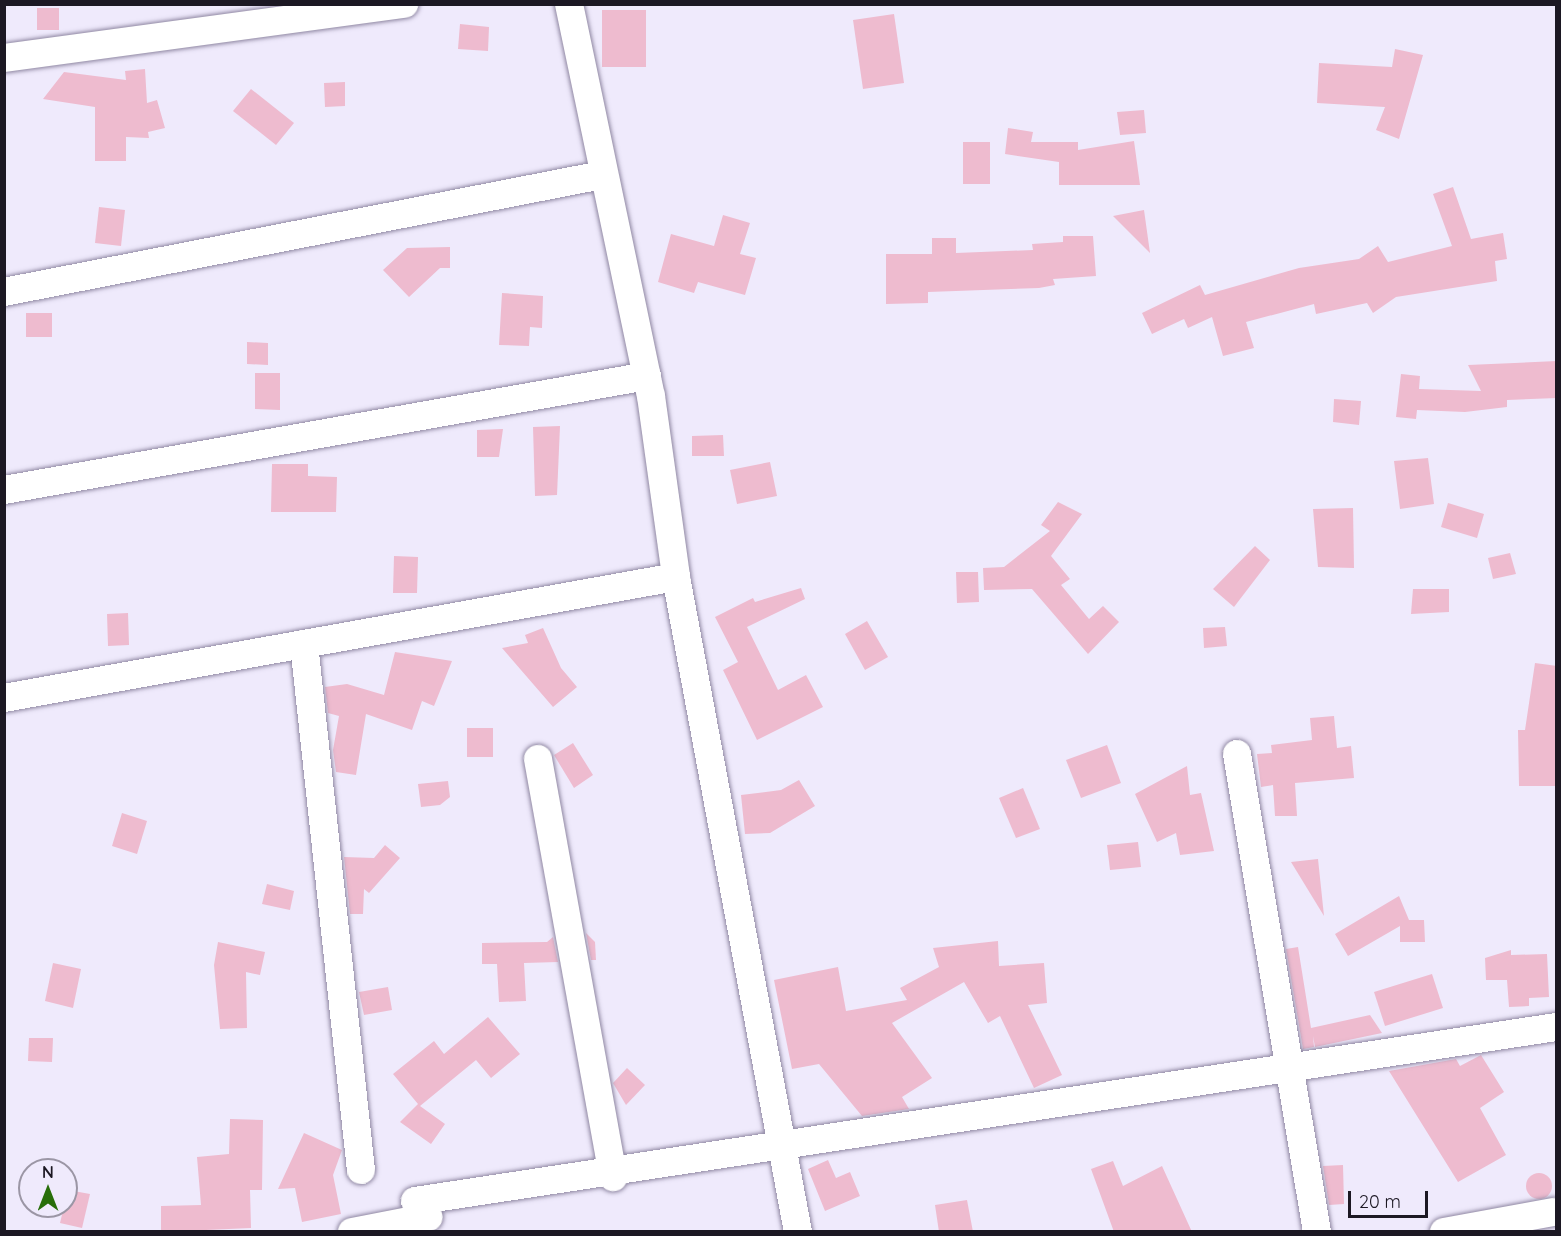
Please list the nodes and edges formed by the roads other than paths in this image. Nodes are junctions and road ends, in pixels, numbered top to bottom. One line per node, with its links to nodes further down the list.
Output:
1 (404, 4): 3 (street)
2 (569, 4): 4 (street)
3 (4, 58)
4 (602, 175): 5 (street); 6 (street)
5 (4, 292)
6 (647, 376): 7 (street); 8 (street)
7 (4, 490)
8 (676, 577): 9 (street); 19 (street)
9 (304, 644): 10 (street); 14 (street)
10 (4, 698)
11 (1237, 754): 20 (street)
12 (538, 759): 15 (street)
13 (1557, 1027): 18 (street)
14 (361, 1170)
15 (613, 1177)
16 (1555, 1212): 17 (street); 21 (street)
17 (1512, 1218)
18 (352, 1232)
19 (798, 1232)
20 (1317, 1232)
21 (1444, 1232)

